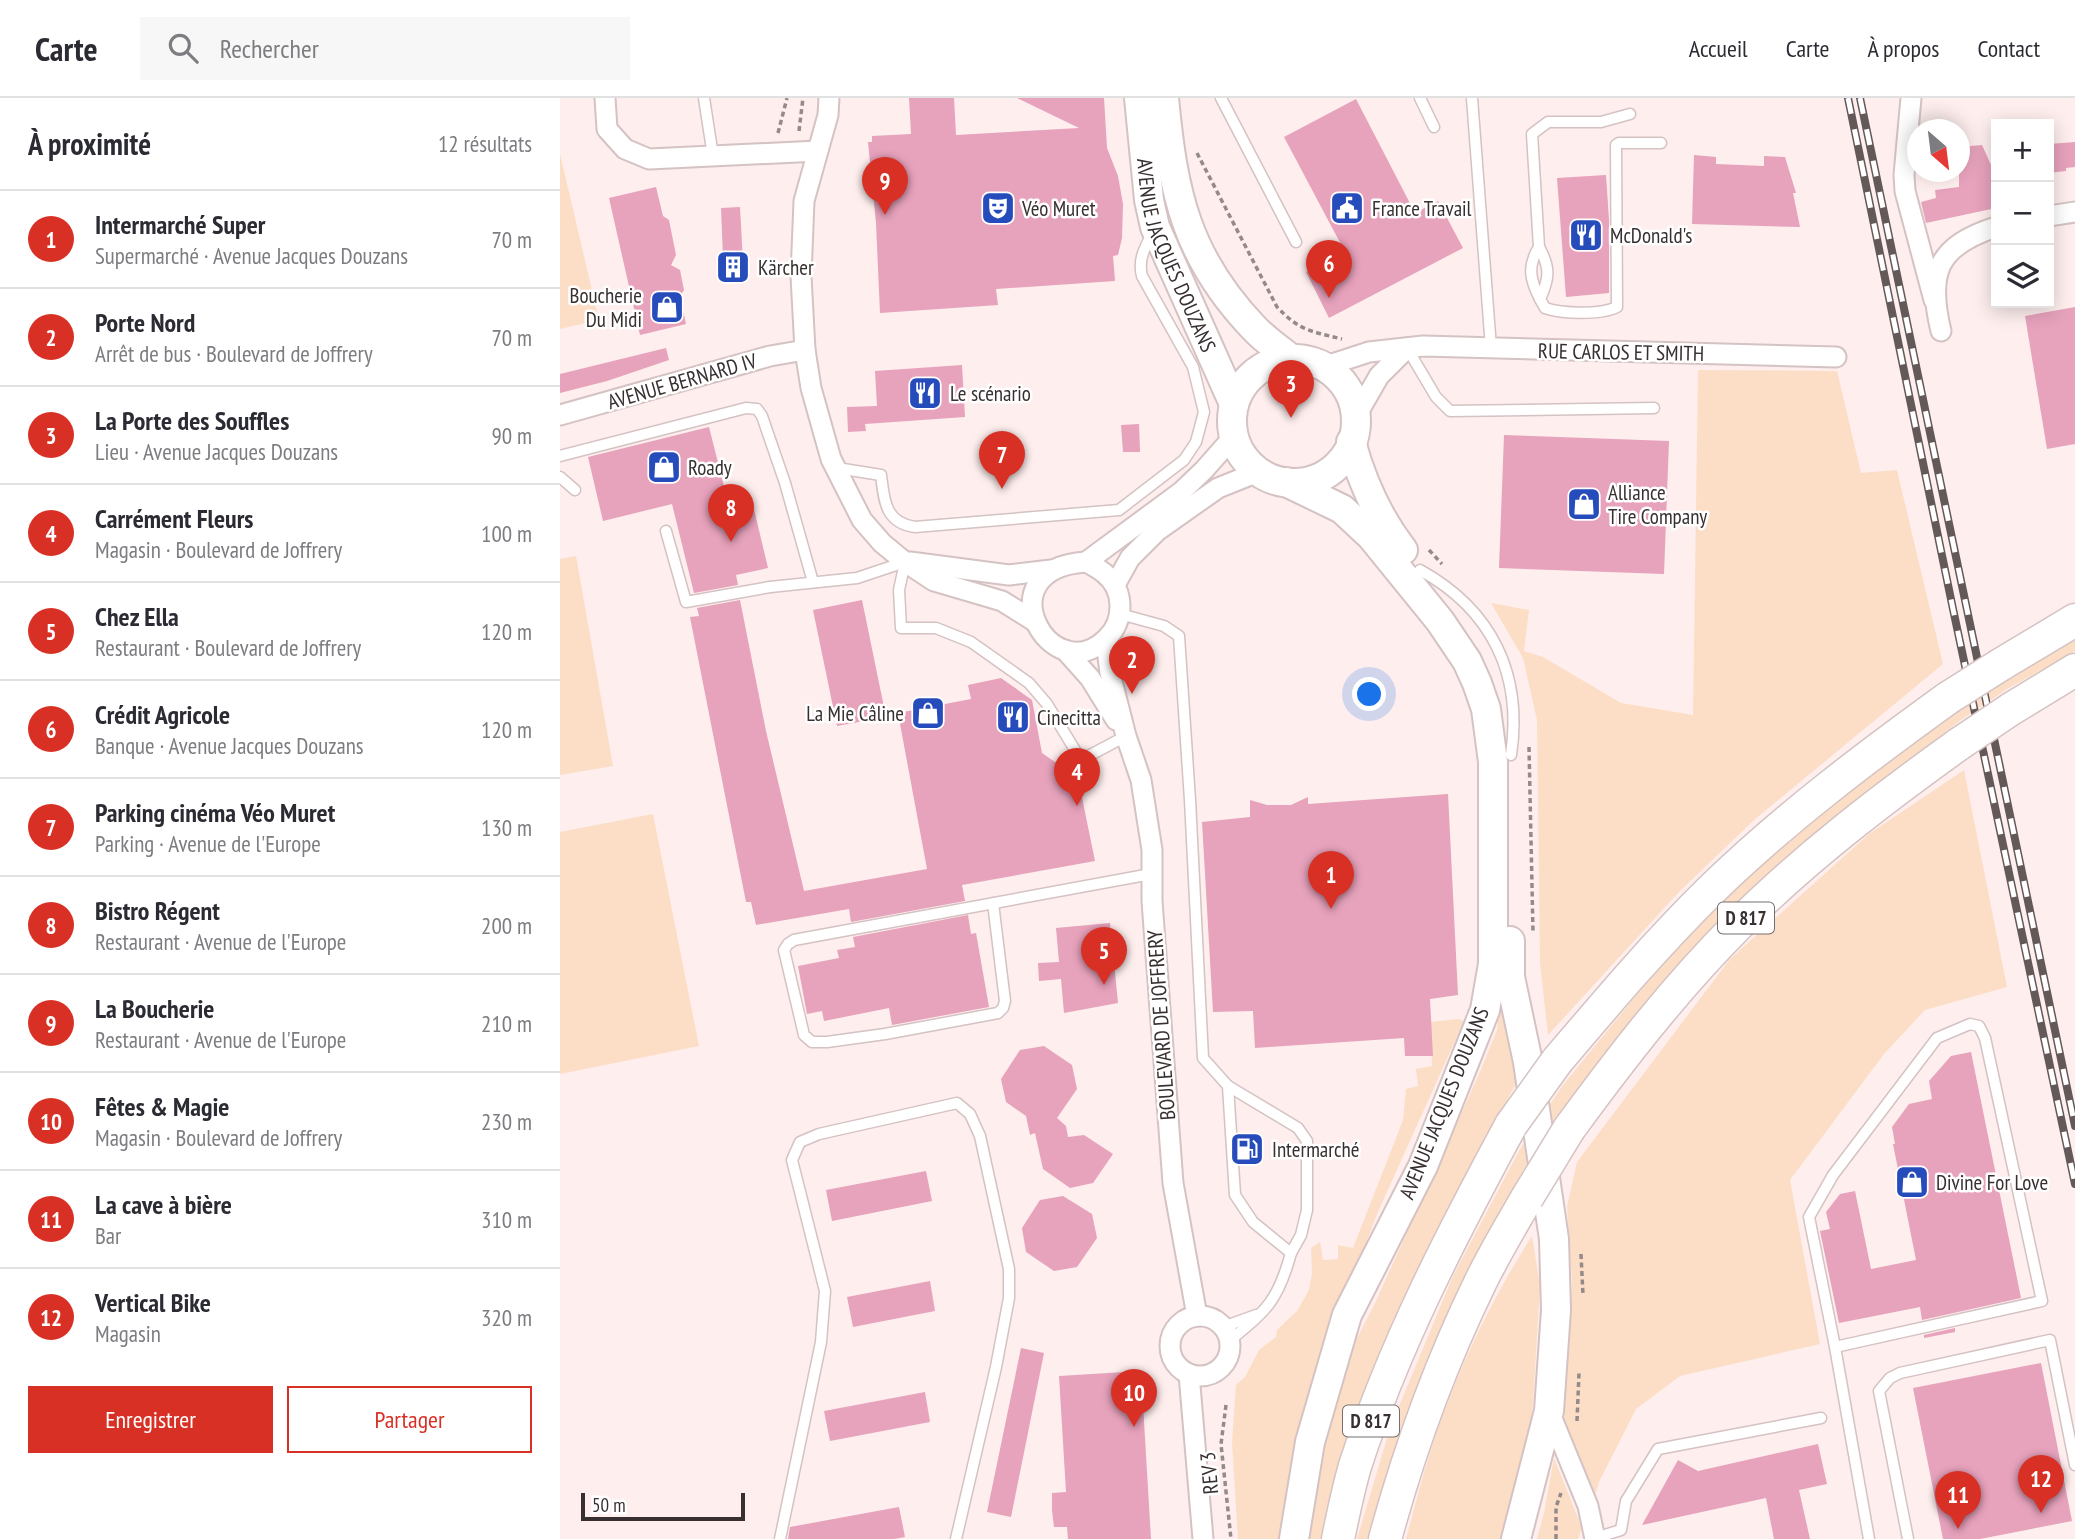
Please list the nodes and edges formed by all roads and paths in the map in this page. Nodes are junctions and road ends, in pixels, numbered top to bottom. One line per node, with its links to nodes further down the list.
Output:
1 (605, 98): 19 (street)
2 (704, 98): 19 (lane)
3 (787, 98): 17 (path)
4 (803, 98): 18 (path)
5 (829, 98): 16 (street)
6 (1139, 98): 22 (main road, AVENUE JACQUES DOUZANS)
7 (1164, 98): 34 (main road, AVENUE JACQUES DOUZANS)
8 (1221, 98): 24 (lane)
9 (1420, 98): 13 (lane)
10 (1472, 98): 31 (lane)
11 (1912, 98): 27 (street)
12 (1630, 114): 25 (lane)
13 (1434, 127)
14 (1661, 143): 26 (lane)
15 (1195, 148): 29 (path)
16 (818, 151): 18 (street); 32 (street)
17 (775, 152): 18 (street); 19 (street)
18 (795, 152)
19 (713, 156)
20 (2075, 212): 21 (street)
21 (2054, 215)
22 (1155, 227): 36 (main road, AVENUE JACQUES DOUZANS); 42 (lane)
23 (1991, 229): 27 (street)
24 (1296, 243)
25 (1539, 247): 26 (lane); 26 (lane)
26 (1540, 299)
27 (1934, 300): 28 (street)
28 (1941, 331)
29 (1352, 341)
30 (1407, 348): 31 (street, RUE CARLOS ET SMITH); 35 (street, RUE CARLOS ET SMITH); 37 (lane); 39 (street)
31 (1491, 348): 33 (street, RUE CARLOS ET SMITH)
32 (805, 350): 38 (street, AVENUE BERNARD IV); 42 (street)
33 (1836, 357)
34 (1291, 359): 35 (main road); 36 (main road)
35 (1323, 367): 39 (main road)
36 (1234, 404): 40 (main road)
37 (1654, 408)
38 (560, 415)
39 (1353, 429): 45 (main road); 69 (main road, AVENUE JACQUES DOUZANS)
40 (1234, 436): 43 (main road); 49 (street)
41 (560, 456): 51 (lane)
42 (836, 468): 48 (street)
43 (1258, 472): 45 (main road); 52 (street)
44 (560, 477): 46 (lane)
45 (1286, 482): 77 (main road, AVENUE JACQUES DOUZANS)
46 (575, 491)
47 (666, 531): 51 (lane)
48 (905, 562): 50 (street); 51 (lane); 55 (street); 59 (lane)
49 (1086, 562): 50 (street); 52 (street)
50 (1051, 570): 55 (street)
51 (813, 582)
52 (1115, 585): 53 (street)
53 (1120, 614): 56 (street); 62 (lane)
54 (2075, 620): 78 (main road, D 817, bridge)
55 (1034, 621): 57 (street)
56 (1106, 640): 57 (street); 59 (street, BOULEVARD DE JOFFRERY)
57 (1065, 650): 59 (street, BOULEVARD DE JOFFRERY)
58 (2075, 670): 79 (main road, D 817, bridge)
59 (1126, 736): 60 (street, BOULEVARD DE JOFFRERY)
60 (1151, 874): 61 (lane); 64 (street, BOULEVARD DE JOFFRERY)
61 (993, 903): 61 (lane)
62 (1228, 1086): 63 (lane); 63 (lane)
63 (1291, 1253): 65 (lane)
64 (1197, 1316): 65 (street); 67 (street)
65 (1226, 1334): 67 (street)
66 (1835, 1347): 66 (lane); 81 (lane)
67 (1189, 1374): 75 (street)
68 (1226, 1405): 76 (path, REV 3)
69 (1549, 1411): 72 (street); 80 (main road, AVENUE JACQUES DOUZANS)
70 (1821, 1418): 72 (lane)
71 (2075, 1465): 82 (lane)
72 (1595, 1538)
73 (780, 1539): 74 (lane)
74 (956, 1539)
75 (1203, 1539)
76 (1231, 1539)
77 (1294, 1539)
78 (1338, 1539)
79 (1385, 1539)
80 (1516, 1539)
81 (1869, 1539)
82 (1908, 1539)

